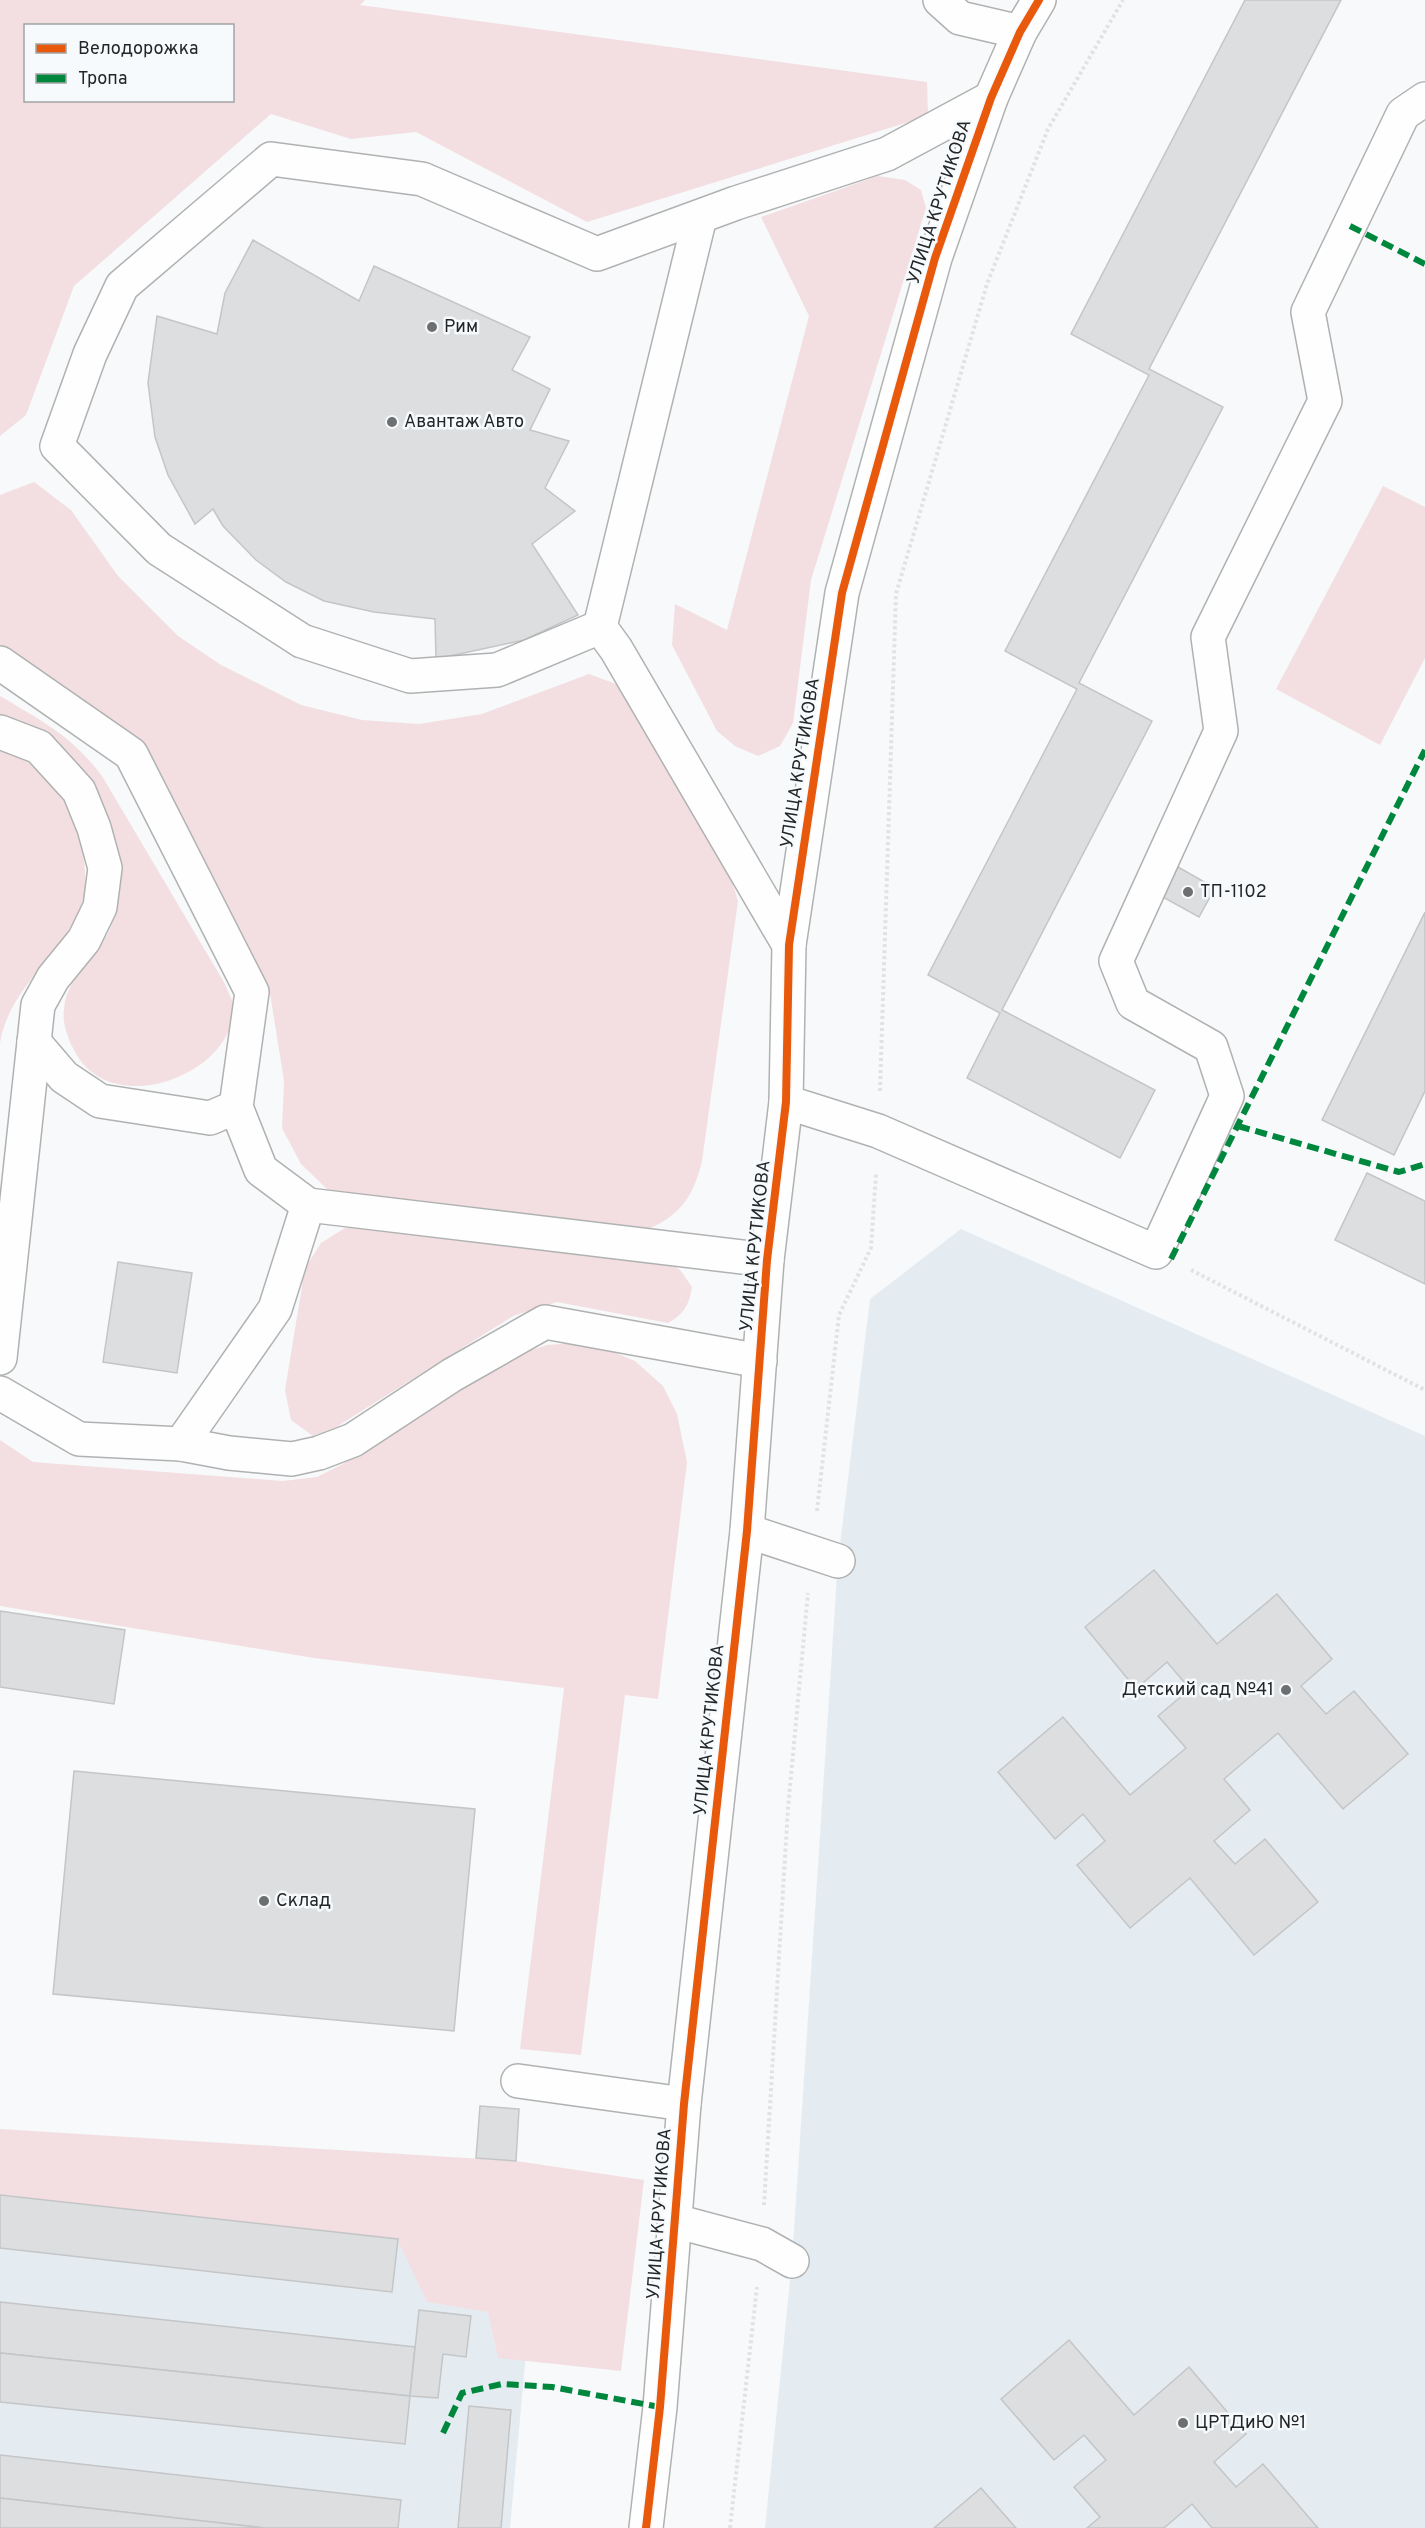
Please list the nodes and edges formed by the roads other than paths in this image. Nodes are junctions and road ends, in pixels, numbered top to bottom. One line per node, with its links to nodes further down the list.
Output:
1 (940, 0): 3 (street)
2 (1039, 0): 3 (street, УЛИЦА КРУТИКОВА)
3 (1020, 32): 4 (street, УЛИЦА КРУТИКОВА)
4 (991, 98): 6 (street); 10 (street, УЛИЦА КРУТИКОВА)
5 (1425, 99): 12 (street)
6 (700, 217): 7 (street); 7 (street)
7 (600, 627): 10 (street)
8 (0, 663): 13 (street)
9 (0, 732): 11 (street)
10 (789, 945): 12 (street, УЛИЦА КРУТИКОВА)
11 (34, 1042): 13 (street); 16 (street)
12 (786, 1102): 15 (street, УЛИЦА КРУТИКОВА)
13 (236, 1107): 14 (street)
14 (308, 1204): 15 (street); 19 (street)
15 (767, 1260): 17 (street, УЛИЦА КРУТИКОВА)
16 (0, 1358)
17 (760, 1361): 19 (street); 20 (street, УЛИЦА КРУТИКОВА)
18 (0, 1392): 19 (street)
19 (181, 1444)
20 (747, 1531): 21 (street); 23 (street, УЛИЦА КРУТИКОВА)
21 (825, 1557)
22 (518, 2081): 23 (street)
23 (684, 2104): 24 (street, УЛИЦА КРУТИКОВА)
24 (675, 2221): 25 (street); 26 (street, УЛИЦА КРУТИКОВА)
25 (792, 2261)
26 (646, 2528)

